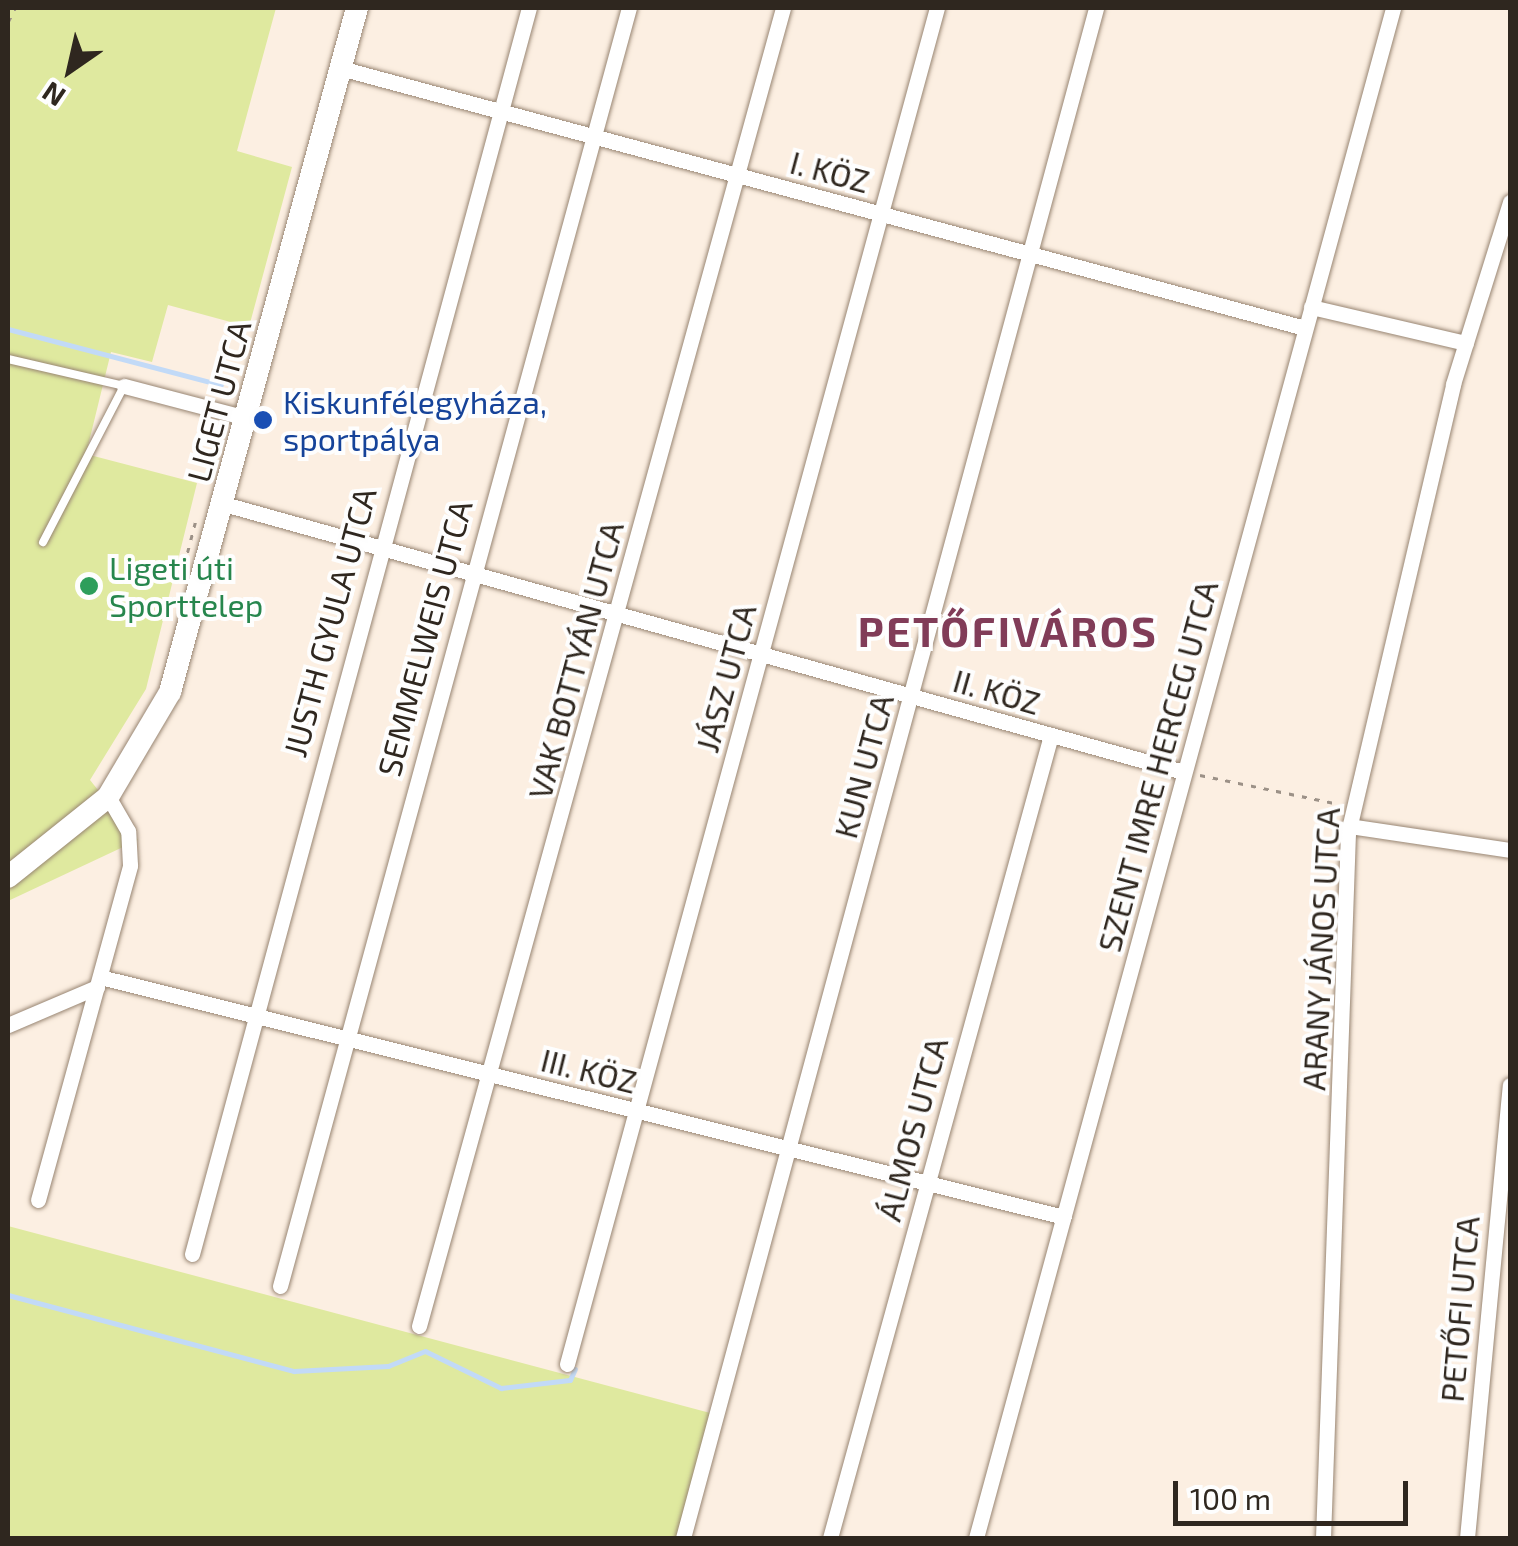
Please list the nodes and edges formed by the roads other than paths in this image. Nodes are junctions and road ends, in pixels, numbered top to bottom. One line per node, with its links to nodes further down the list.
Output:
1 (357, 8): 8 (main road, LIGET UTCA)
2 (529, 8): 9 (street, JUSTH GYULA UTCA)
3 (629, 8): 10 (street, SEMMELWEIS UTCA)
4 (782, 8): 11 (street, VAK BOTTYÁN UTCA)
5 (937, 8): 13 (street, JÁSZ UTCA)
6 (1096, 8): 14 (street, KUN UTCA)
7 (1393, 8): 17 (street, SZENT IMRE HERCEG UTCA)
8 (340, 68): 9 (street, I. KÖZ); 22 (main road, LIGET UTCA)
9 (500, 111): 10 (street, I. KÖZ); 25 (street, JUSTH GYULA UTCA)
10 (593, 136): 11 (street, I. KÖZ); 26 (street, SEMMELWEIS UTCA)
11 (736, 175): 13 (street, I. KÖZ); 27 (street, VAK BOTTYÁN UTCA)
12 (1510, 202): 15 (street, ARANY JÁNOS UTCA)
13 (881, 214): 14 (street, I. KÖZ); 28 (street, JÁSZ UTCA)
14 (1030, 254): 18 (street, I. KÖZ); 29 (street, KUN UTCA)
15 (1492, 261): 16 (street); 19 (street, ARANY JÁNOS UTCA)
16 (1510, 266)
17 (1311, 307): 18 (street, SZENT IMRE HERCEG UTCA); 19 (street)
18 (1305, 328): 31 (street, SZENT IMRE HERCEG UTCA)
19 (1466, 343): 33 (street, ARANY JÁNOS UTCA)
20 (8, 360): 21 (lane)
21 (124, 386): 22 (street); 24 (lane)
22 (247, 418): 23 (main road, LIGET UTCA)
23 (224, 504): 25 (street, II. KÖZ); 32 (main road, LIGET UTCA)
24 (43, 542)
25 (376, 547): 26 (street, II. KÖZ); 37 (street, JUSTH GYULA UTCA)
26 (469, 573): 27 (street, II. KÖZ); 39 (street, SEMMELWEIS UTCA)
27 (616, 614): 28 (street, II. KÖZ); 40 (street, VAK BOTTYÁN UTCA)
28 (760, 654): 29 (street, II. KÖZ); 42 (street, JÁSZ UTCA)
29 (910, 696): 30 (street, II. KÖZ); 43 (street, KUN UTCA)
30 (1051, 735): 31 (street, II. KÖZ); 44 (street, ÁLMOS UTCA)
31 (1184, 772): 46 (street, SZENT IMRE HERCEG UTCA)
32 (108, 797): 35 (main road, LIGET UTCA); 36 (street)
33 (1350, 826): 34 (street); 54 (street, ARANY JÁNOS UTCA)
34 (1510, 850)
35 (8, 877)
36 (99, 982): 37 (street, III. KÖZ); 38 (street); 45 (street)
37 (252, 1015): 39 (street, III. KÖZ); 47 (street, JUSTH GYULA UTCA)
38 (8, 1024)
39 (344, 1038): 40 (street, III. KÖZ); 48 (street, SEMMELWEIS UTCA)
40 (488, 1074): 42 (street, III. KÖZ); 49 (street, VAK BOTTYÁN UTCA)
41 (1510, 1084): 55 (street, PETŐFI UTCA)
42 (636, 1110): 43 (street, III. KÖZ); 50 (street, JÁSZ UTCA)
43 (788, 1148): 44 (street, III. KÖZ); 51 (street, KUN UTCA)
44 (926, 1182): 46 (street, III. KÖZ); 52 (street, ÁLMOS UTCA)
45 (38, 1200)
46 (1064, 1217): 53 (street, SZENT IMRE HERCEG UTCA)
47 (192, 1254)
48 (280, 1286)
49 (419, 1326)
50 (567, 1364)
51 (683, 1538)
52 (830, 1538)
53 (976, 1538)
54 (1323, 1538)
55 (1467, 1538)

